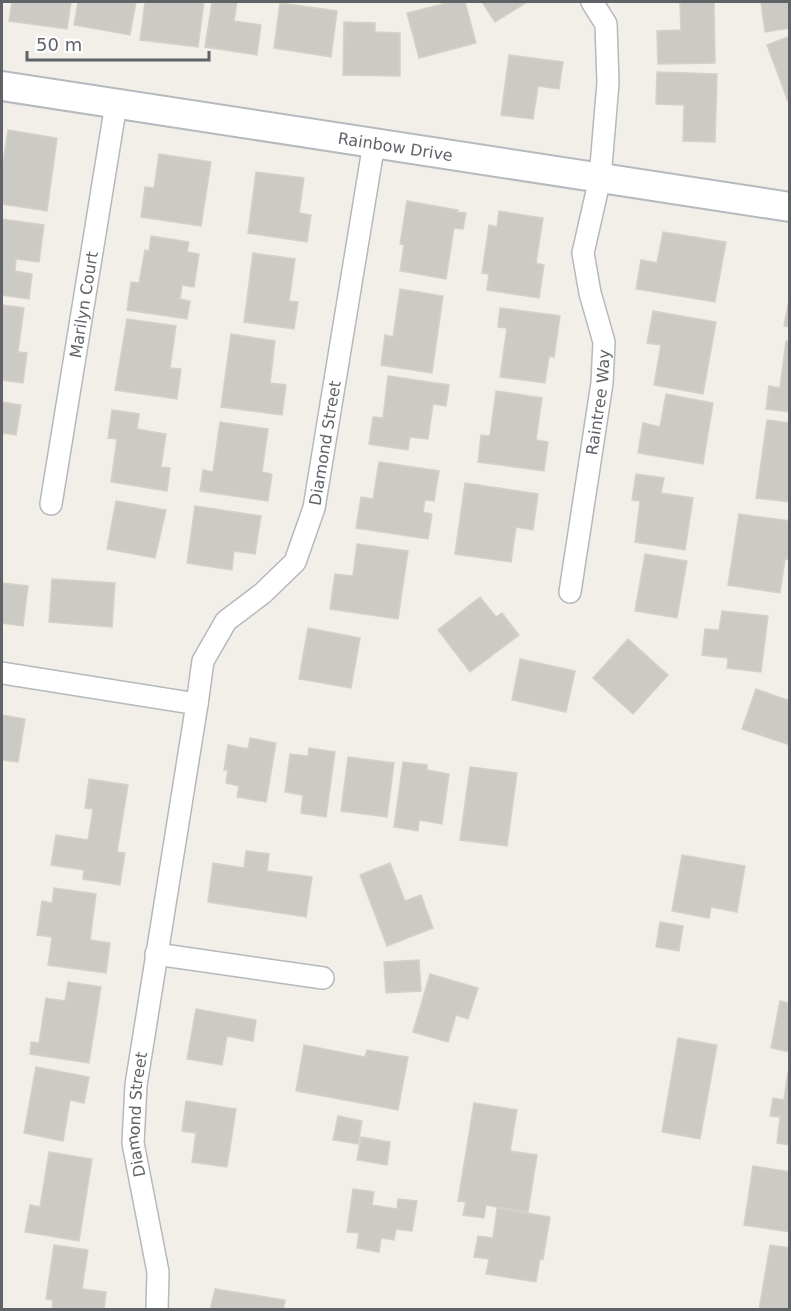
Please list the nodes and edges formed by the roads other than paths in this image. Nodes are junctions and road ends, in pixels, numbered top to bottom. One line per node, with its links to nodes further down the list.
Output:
1 (592, 2): 5 (street, Raintree Way)
2 (2, 87): 3 (street, Rainbow Drive)
3 (116, 104): 4 (street, Rainbow Drive); 7 (street, Marilyn Court)
4 (374, 143): 5 (street, Rainbow Drive); 10 (street, Diamond Street)
5 (600, 178): 6 (street, Rainbow Drive); 8 (street, Raintree Way)
6 (789, 207)
7 (51, 504)
8 (570, 592)
9 (2, 674): 10 (street)
10 (197, 705): 11 (street, Diamond Street)
11 (156, 954): 12 (street); 13 (street, Diamond Street)
12 (323, 978)
13 (157, 1310)

